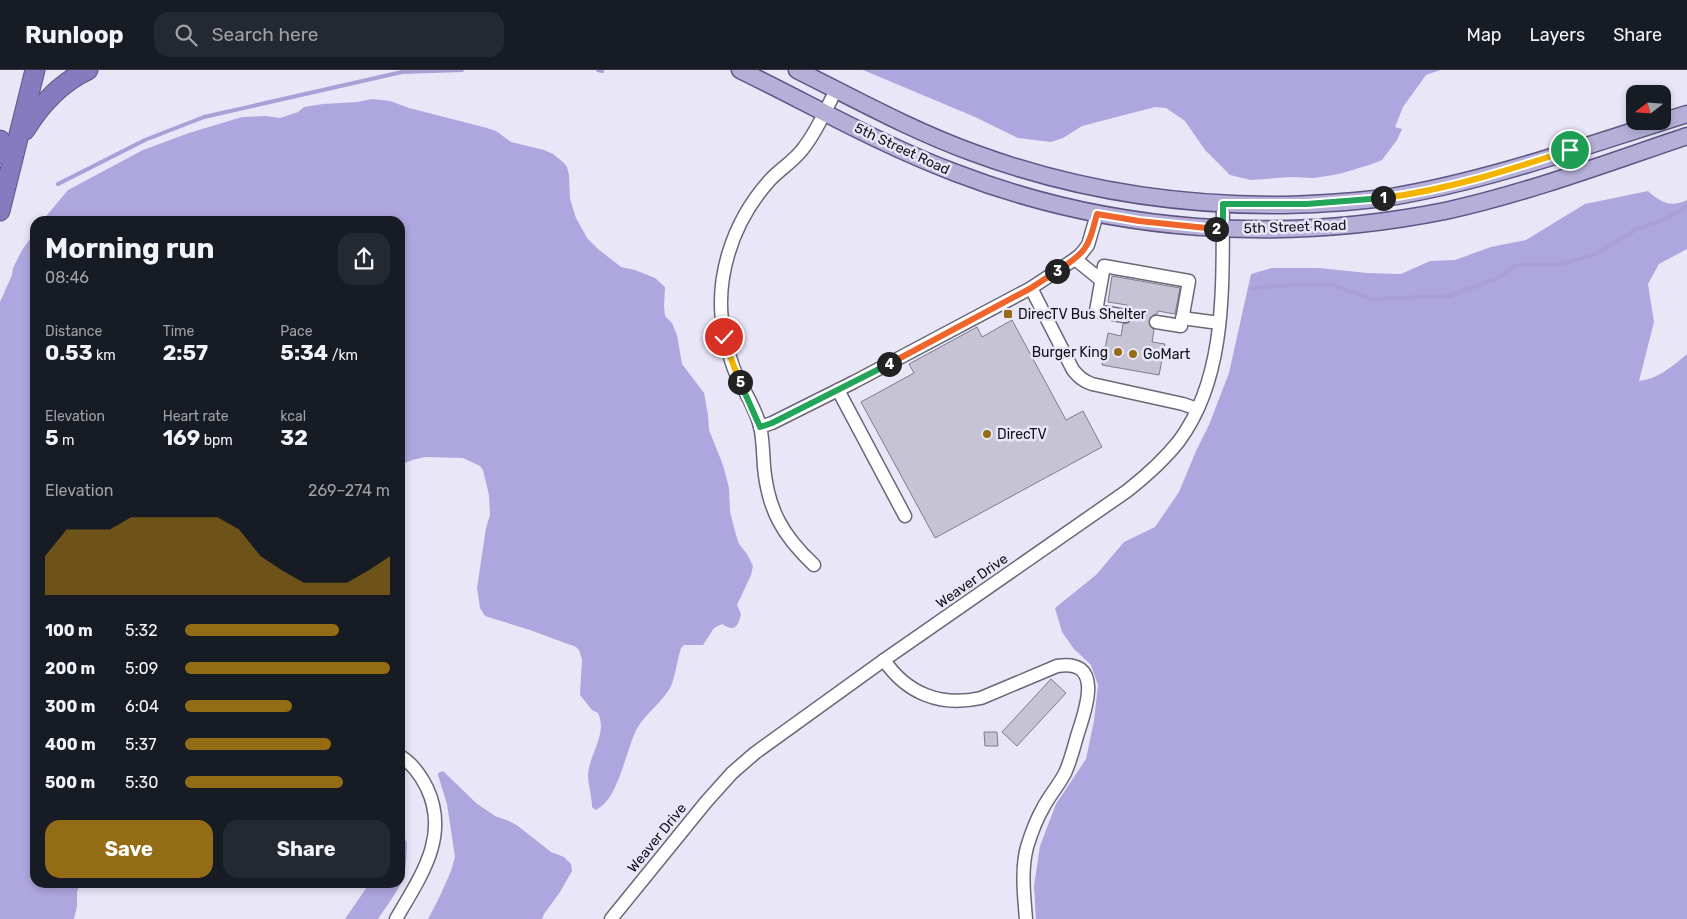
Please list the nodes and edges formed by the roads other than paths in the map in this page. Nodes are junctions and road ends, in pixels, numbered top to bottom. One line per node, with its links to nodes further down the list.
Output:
1 (22, 70): 11 (highway)
2 (35, 70): 10 (highway)
3 (88, 70): 10 (highway)
4 (740, 70): 7 (main road, 5th Street Road)
5 (797, 70): 6 (main road, 5th Street Road)
6 (836, 90): 7 (street); 12 (main road, 5th Street Road)
7 (825, 112): 14 (main road, 5th Street Road); 25 (street)
8 (1687, 114): 12 (main road, 5th Street Road)
9 (1687, 136): 15 (main road, 5th Street Road)
10 (5, 148): 13 (highway)
11 (0, 164)
12 (1223, 204): 15 (street, Weaver Drive)
13 (0, 211)
14 (1097, 214): 15 (main road, 5th Street Road); 16 (street)
15 (1223, 230): 22 (street, Weaver Drive)
16 (1075, 259): 17 (street); 18 (street)
17 (1102, 280): 19 (street); 20 (street)
18 (1031, 288): 23 (street); 24 (street)
19 (1125, 316)
20 (1182, 318): 21 (street); 22 (street)
21 (1156, 322)
22 (1219, 323): 24 (street, Weaver Drive)
23 (838, 390): 25 (street); 26 (street)
24 (1198, 409): 28 (street, Weaver Drive)
25 (760, 427): 27 (street)
26 (905, 516)
27 (814, 565)
28 (884, 660): 31 (street, Weaver Drive); 32 (street)
29 (405, 760): 30 (street)
30 (396, 919)
31 (611, 919)
32 (1026, 919)

